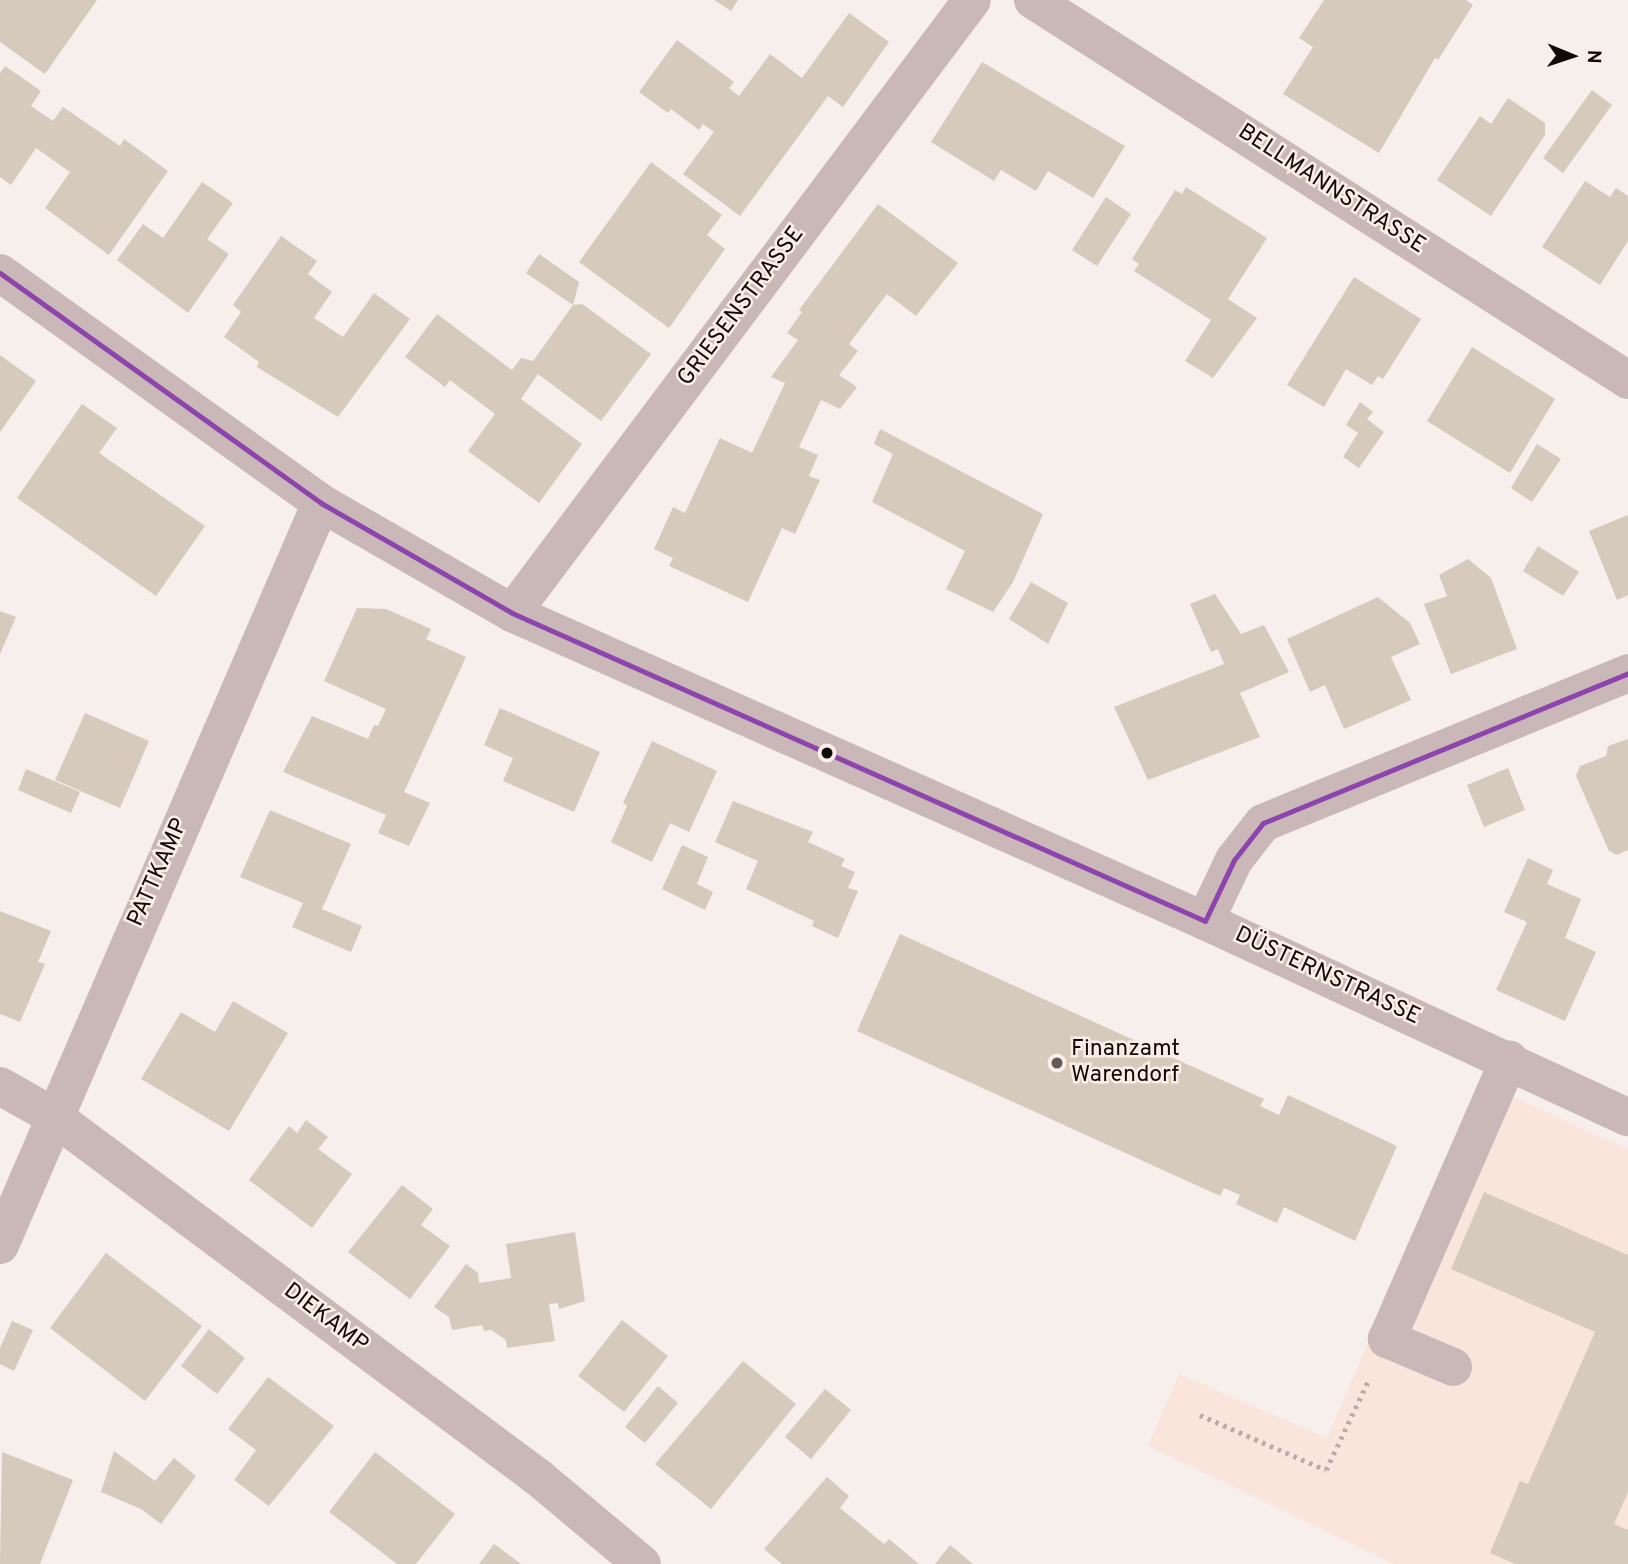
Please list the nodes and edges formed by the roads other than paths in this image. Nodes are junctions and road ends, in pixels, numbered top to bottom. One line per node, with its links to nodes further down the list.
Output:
1 (972, 0): 6 (street, GRIESENSTRASSE)
2 (1033, 0): 4 (street, BELLMANNSTRASSE)
3 (0, 273): 5 (street, DÜSTERNSTRASSE)
4 (1628, 380)
5 (321, 503): 6 (street, DÜSTERNSTRASSE); 11 (street, PATTKAMP)
6 (512, 613): 8 (street, DÜSTERNSTRASSE)
7 (1628, 674): 8 (street)
8 (1205, 921): 9 (street, DÜSTERNSTRASSE)
9 (1509, 1060): 12 (street, DÜSTERNSTRASSE); 14 (street)
10 (0, 1086): 11 (street, DIEKAMP)
11 (53, 1116): 13 (street, PATTKAMP); 15 (street, DIEKAMP)
12 (1628, 1117)
13 (0, 1245)
14 (1453, 1367)
15 (642, 1564)

